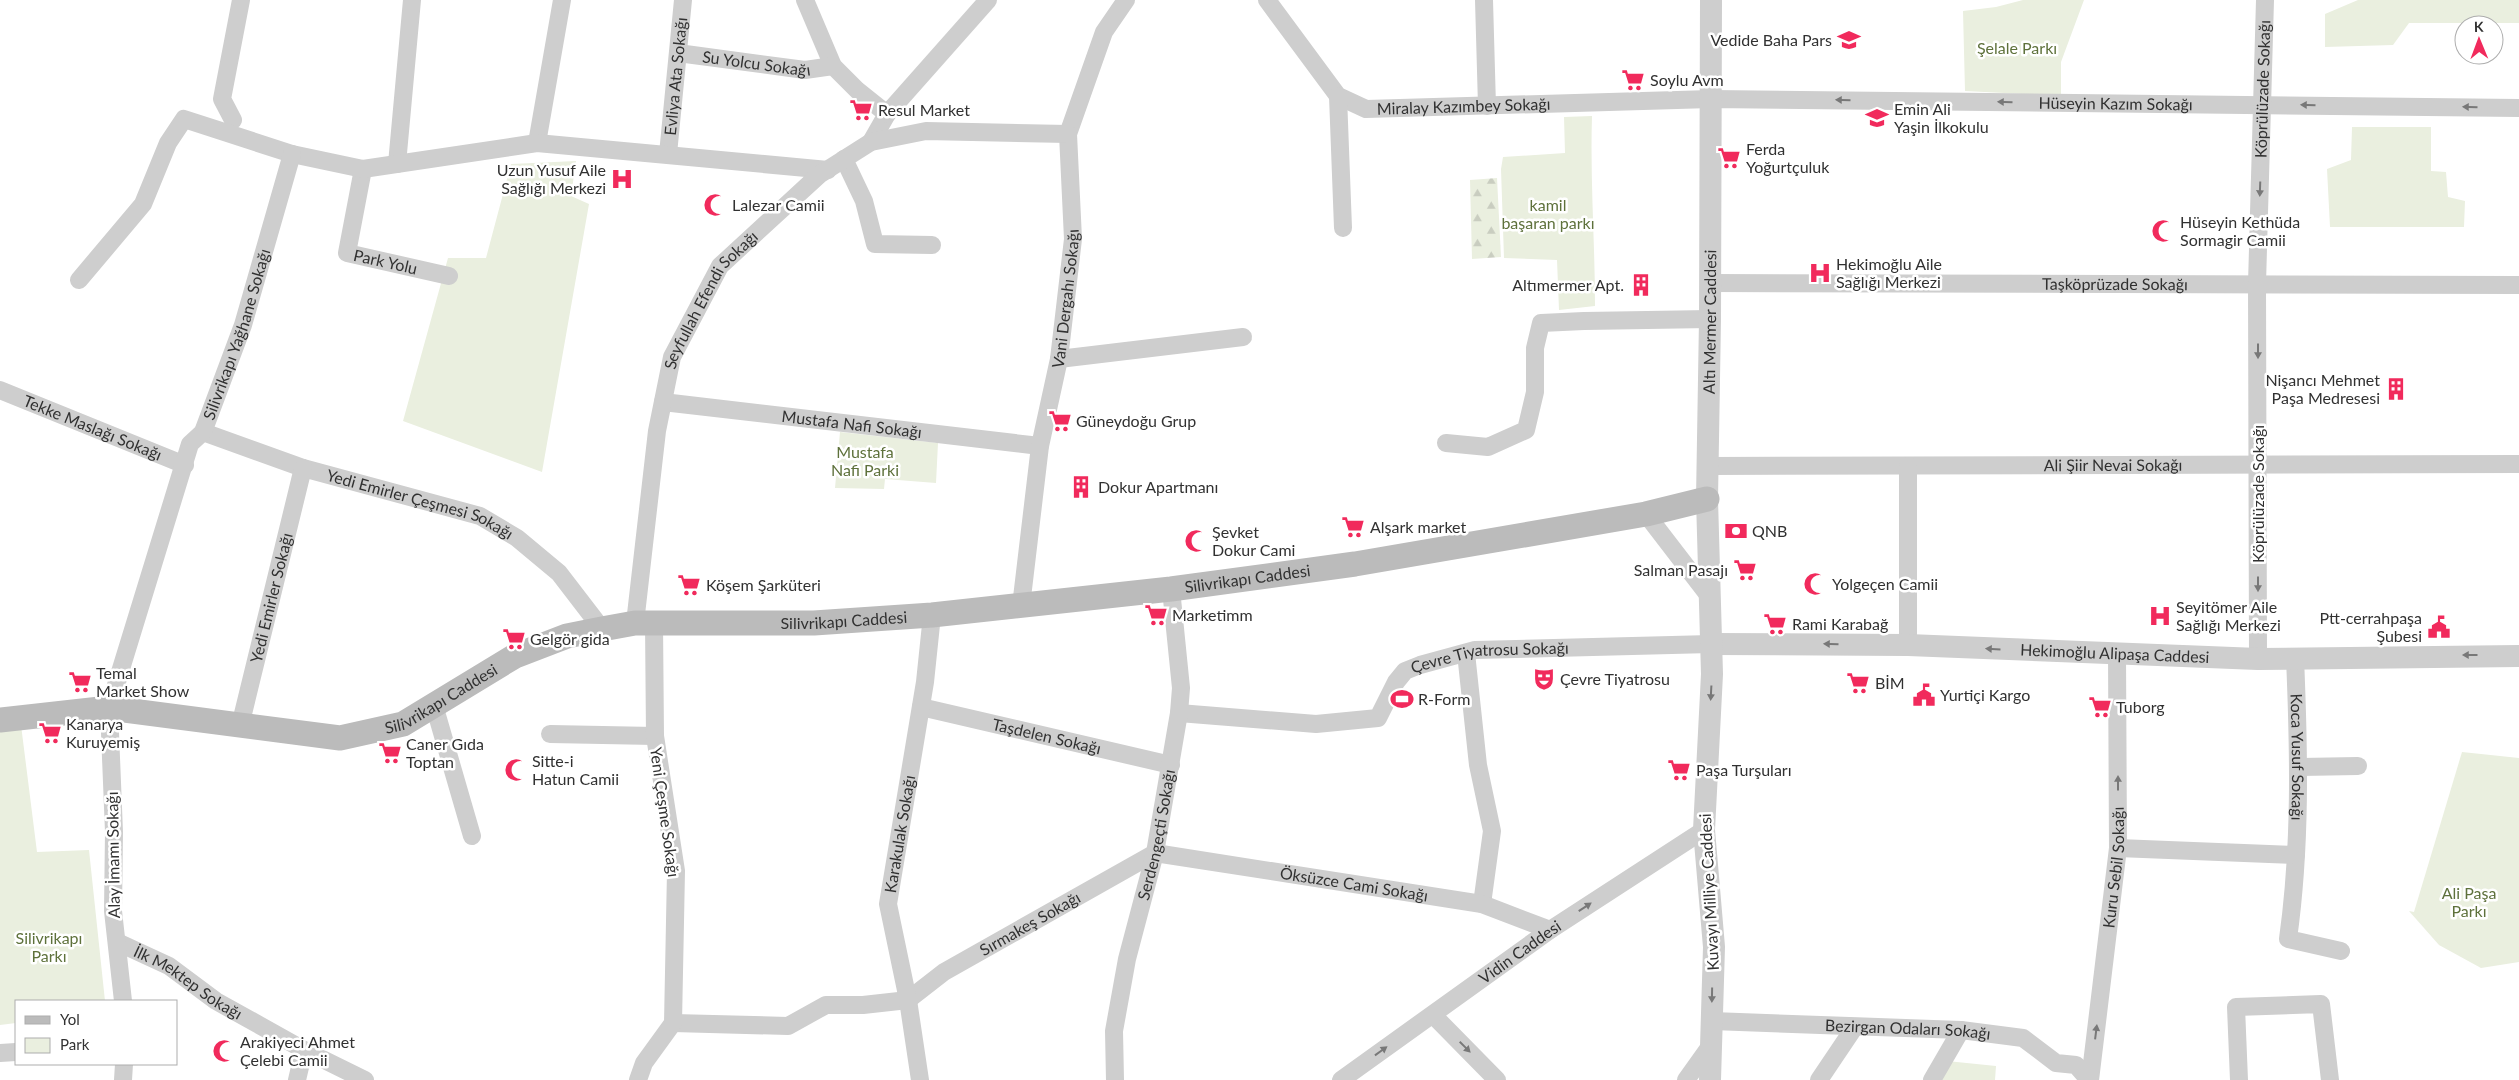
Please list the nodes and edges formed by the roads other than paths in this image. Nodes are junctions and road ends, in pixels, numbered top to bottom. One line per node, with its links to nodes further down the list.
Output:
1 (241, 0): 20 (street)
2 (412, 0): 27 (street)
3 (562, 0): 23 (street)
4 (683, 0): 12 (street, Evliya Ata Sokağı)
5 (806, 0): 13 (street)
6 (988, 0): 19 (street)
7 (1126, 0): 21 (street, Vani Dergahı Sokağı)
8 (1267, 0): 14 (street, Miralay Kazımbey Sokağı)
9 (1484, 0): 17 (street)
10 (1711, 0): 15 (street, Altı Mermer Caddesi)
11 (2265, 0): 16 (street, Köprülüzade Sokağı)
12 (678, 53): 13 (street, Su Yolcu Sokağı); 25 (street, Evliya Ata Sokağı)
13 (833, 66): 19 (street)
14 (1338, 96): 17 (street, Miralay Kazımbey Sokağı); 30 (street)
15 (1711, 99): 16 (street, Hüseyin Kazım Sokağı, one-way to 15); 17 (street, Miralay Kazımbey Sokağı); 34 (street, Altı Mermer Caddesi)
16 (2263, 104): 18 (street, Hüseyin Kazım Sokağı, one-way to 16); 35 (street, Köprülüzade Sokağı, one-way to 35)
17 (1487, 106)
18 (2519, 108)
19 (887, 114): 22 (street)
20 (233, 120)
21 (1068, 134): 22 (street, Seyfullah Efendi Sokağı); 39 (street, Vani Dergahı Sokağı)
22 (871, 142): 26 (street, Seyfullah Efendi Sokağı)
23 (538, 143): 25 (street); 27 (street)
24 (292, 154): 28 (street); 33 (street); 42 (street, Silivrikapı Yağhane Sokağı)
25 (668, 154): 29 (street)
26 (844, 159): 29 (street, Seyfullah Efendi Sokağı); 31 (street)
27 (397, 164): 28 (street)
28 (363, 168): 32 (street, Park Yolu)
29 (828, 170): 41 (street, Seyfullah Efendi Sokağı)
30 (1344, 228)
31 (932, 244)
32 (449, 276)
33 (79, 280)
34 (1710, 283): 35 (street, Taşköprüzade Sokağı); 37 (street, Altı Mermer Caddesi)
35 (2257, 284): 36 (street, Taşköprüzade Sokağı); 45 (street, Köprülüzade Sokağı, one-way to 45)
36 (2519, 285)
37 (1710, 319): 43 (street); 48 (street, Altı Mermer Caddesi)
38 (1243, 337): 39 (street)
39 (1059, 359): 44 (street, Vani Dergahı Sokağı)
40 (0, 390): 47 (street, Tekke Maslağı Sokağı)
41 (663, 402): 44 (street, Mustafa Nafi Sokağı); 57 (street, Seyfullah Efendi Sokağı)
42 (203, 432): 47 (street, Silivrikapı Yağhane Sokağı); 50 (street, Yedi Emirler Çeşmesi Sokağı)
43 (1446, 443)
44 (1040, 446): 55 (street, Vani Dergahı Sokağı)
45 (2258, 464): 46 (street, Ali Şiir Nevai Sokağı); 49 (street, Ali Şiir Nevai Sokağı); 65 (street, Köprülüzade Sokağı, one-way to 65)
46 (2519, 464)
47 (185, 465): 68 (street, Silivrikapı Yağhane Sokağı)
48 (1708, 466): 49 (street, Ali Şiir Nevai Sokağı); 51 (street, Altı Mermer Caddesi)
49 (1908, 466): 60 (street)
50 (303, 468): 58 (street, Yedi Emirler Çeşmesi Sokağı); 71 (street, Yedi Emirler Sokağı)
51 (1707, 499): 52 (main road, Silivrikapı Caddesi); 54 (street, Altı Mermer Caddesi)
52 (1646, 514): 53 (main road, Silivrikapı Caddesi); 54 (street)
53 (1170, 589): 55 (main road, Silivrikapı Caddesi); 69 (street, Serdengeçti Sokağı)
54 (1709, 596): 59 (street, Altı Mermer Caddesi)
55 (1021, 606): 56 (main road, Silivrikapı Caddesi)
56 (932, 615): 57 (main road, Silivrikapı Caddesi); 67 (street, Karakulak Sokağı)
57 (645, 623): 58 (main road, Silivrikapı Caddesi); 73 (street, Yeni Çeşme Sokağı)
58 (602, 629): 66 (main road, Silivrikapı Caddesi)
59 (1711, 644): 60 (street, Hekimoğlu Alipaşa Caddesi, one-way to 59); 61 (street, Çevre Tiyatrosu Sokağı); 77 (street, Kuvayı Milliye Caddesi, one-way to 77)
60 (1908, 645): 62 (street, Hekimoğlu Alipaşa Caddesi, one-way to 60)
61 (1466, 653): 69 (street, Çevre Tiyatrosu Sokağı); 82 (street)
62 (2117, 654): 65 (street, Hekimoğlu Alipaşa Caddesi); 79 (street, Kuru Sebil Sokağı, one-way to 62)
63 (2519, 656): 64 (street, Hekimoğlu Alipaşa Caddesi, one-way to 64)
64 (2295, 658): 65 (street, Hekimoğlu Alipaşa Caddesi); 76 (street, Koca Yusuf Sokağı)
65 (2258, 659)
66 (434, 705): 71 (main road, Silivrikapı Caddesi); 78 (street)
67 (921, 707): 74 (street, Taşdelen Sokağı); 87 (street, Karakulak Sokağı)
68 (109, 708): 70 (main road, Silivrikapı Caddesi); 71 (main road, Silivrikapı Caddesi); 84 (street, Alay İmamı Sokağı)
69 (1179, 713): 74 (street, Serdengeçti Sokağı)
70 (0, 720)
71 (240, 726)
72 (550, 734): 73 (street)
73 (655, 736): 90 (street, Yeni Çeşme Sokağı)
74 (1171, 765): 80 (street, Serdengeçti Sokağı)
75 (2358, 766): 76 (street)
76 (2300, 767): 81 (street, Koca Yusuf Sokağı)
77 (1704, 830): 83 (street, Vidin Caddesi, one-way to 77); 89 (street, Kuvayı Milliye Caddesi, one-way to 89)
78 (472, 836)
79 (2118, 848): 81 (street); 111 (street, Kuru Sebil Sokağı, one-way to 79)
80 (1155, 853): 82 (street, Öksüzce Cami Sokağı); 87 (street, Sırmakeş Sokağı); 104 (street, Serdengeçti Sokağı)
81 (2296, 855): 85 (street, Koca Yusuf Sokağı)
82 (1482, 904): 83 (street, Öksüzce Cami Sokağı)
83 (1550, 930): 88 (street, Vidin Caddesi)
84 (117, 942): 86 (street, Alay İmamı Sokağı); 94 (street, İlk Mektep Sokağı)
85 (2341, 951)
86 (123, 1000)
87 (908, 1000): 90 (street); 103 (street, Karakulak Sokağı)
88 (1433, 1014): 98 (street, one-way to 98); 105 (street, Vidin Caddesi, one-way to 88)
89 (1712, 1020): 91 (street, Bezirgan Odaları Sokağı); 93 (street, Kuvayı Milliye Caddesi)
90 (673, 1023): 102 (street)
91 (1854, 1028): 92 (street, Bezirgan Odaları Sokağı); 109 (street)
92 (1962, 1030): 110 (street); 111 (street, Bezirgan Odaları Sokağı)
93 (1711, 1044): 107 (street); 108 (street, Kuvayı Milliye Caddesi)
94 (304, 1050): 100 (street); 101 (street, İlk Mektep Sokağı)
95 (15, 1052): 96 (street)
96 (0, 1053)
97 (124, 1065): 99 (street)
98 (1481, 1073): 106 (street)
99 (123, 1080)
100 (297, 1080)
101 (366, 1080)
102 (638, 1080)
103 (920, 1080)
104 (1116, 1080)
105 (1341, 1080)
106 (1497, 1080)
107 (1686, 1080)
108 (1710, 1080)
109 (1820, 1080)
110 (1932, 1080)
111 (2090, 1080)
112 (2239, 1080): 113 (street)
113 (2330, 1080)

